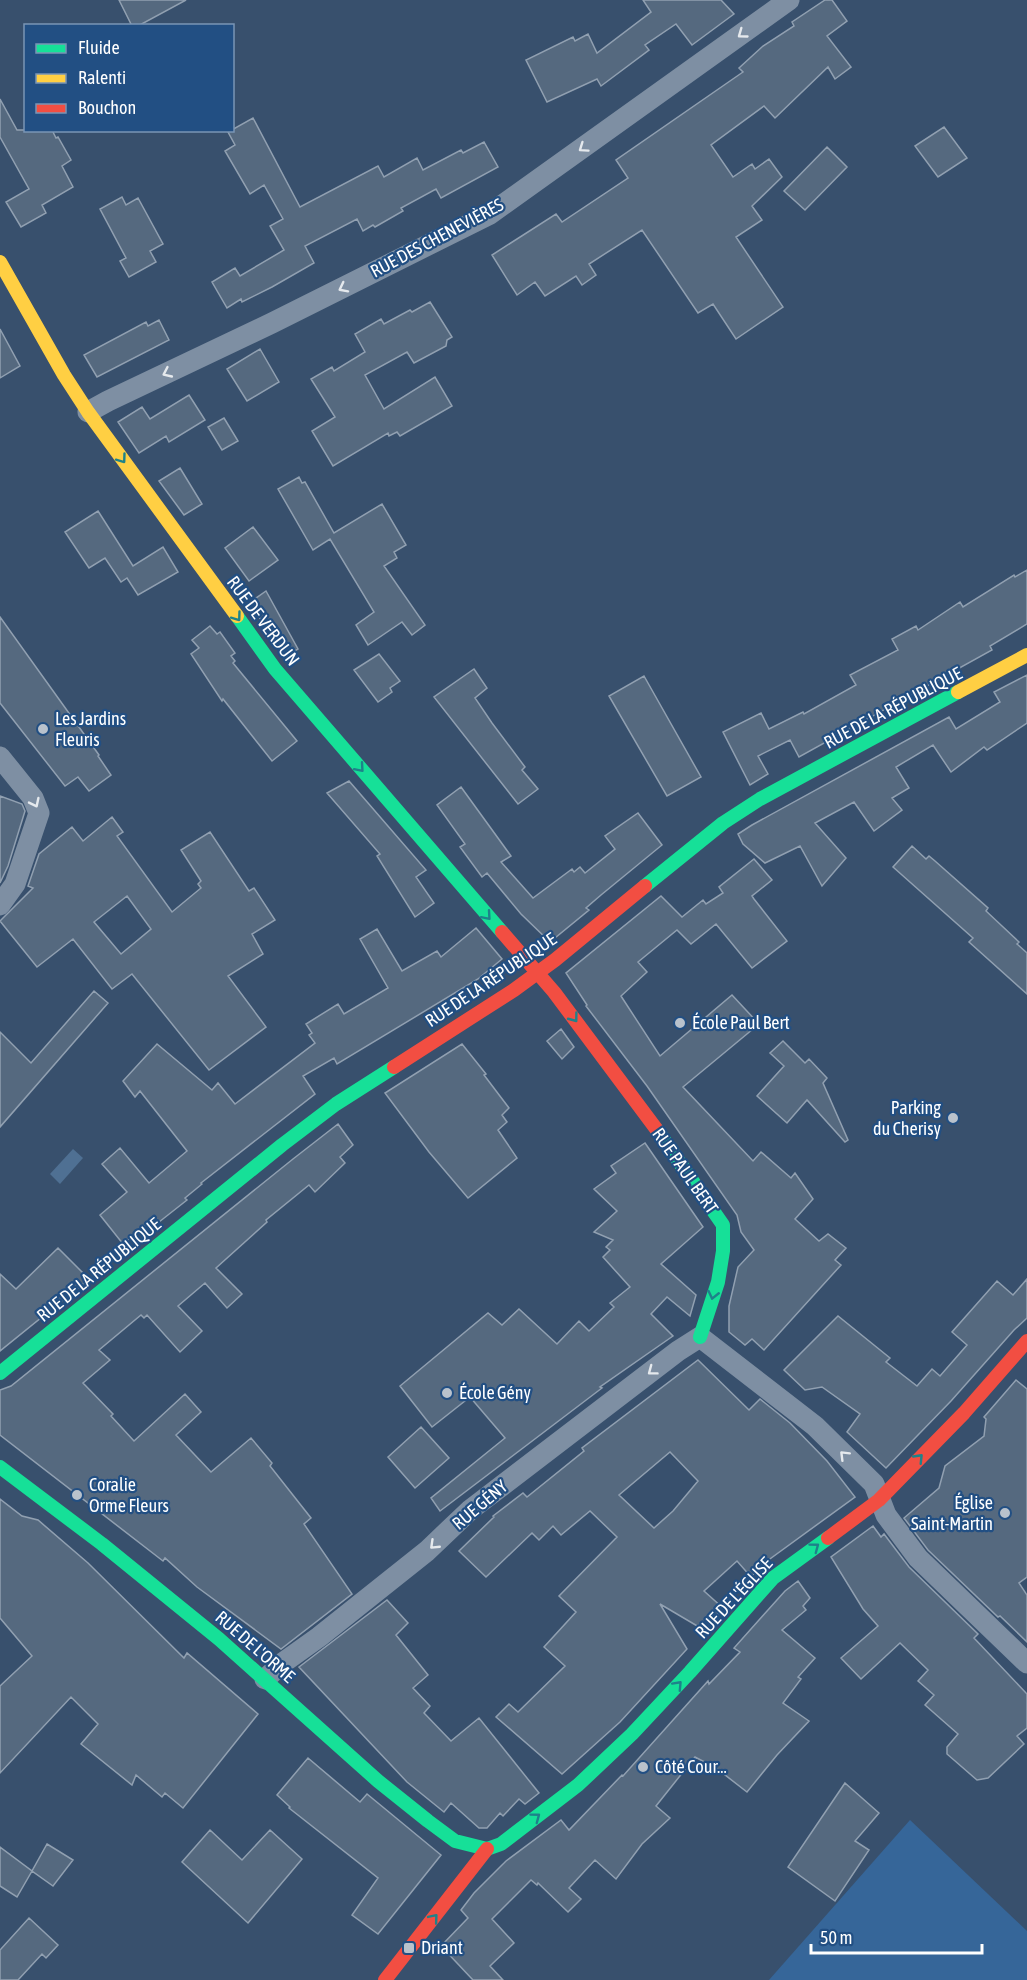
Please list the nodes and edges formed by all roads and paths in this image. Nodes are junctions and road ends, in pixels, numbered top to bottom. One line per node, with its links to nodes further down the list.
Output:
1 (789, 0): 3 (street, RUE DES CHENEVIÈRES, one-way to 3)
2 (0, 262): 3 (main road, RUE DE VERDUN)
3 (88, 412): 7 (main road, RUE DE VERDUN, one-way to 7)
4 (1027, 655): 7 (main road, RUE DE LA RÉPUBLIQUE)
5 (0, 757): 6 (street, one-way to 6)
6 (0, 905)
7 (537, 973): 8 (main road, RUE PAUL BERT, one-way to 8); 10 (main road, RUE DE LA RÉPUBLIQUE)
8 (700, 1337): 12 (street, one-way to 8); 14 (street, RUE GÉNY, one-way to 14)
9 (1027, 1341): 12 (main road, RUE DE L'ÉGLISE, one-way to 9)
10 (0, 1373)
11 (0, 1467): 14 (main road, RUE DE L'ORME)
12 (879, 1500): 13 (street); 15 (main road, RUE DE L'ÉGLISE, one-way to 12)
13 (1027, 1663)
14 (265, 1679): 15 (main road, RUE DE L'ORME)
15 (487, 1849): 16 (main road, one-way to 15)
16 (385, 1980)

